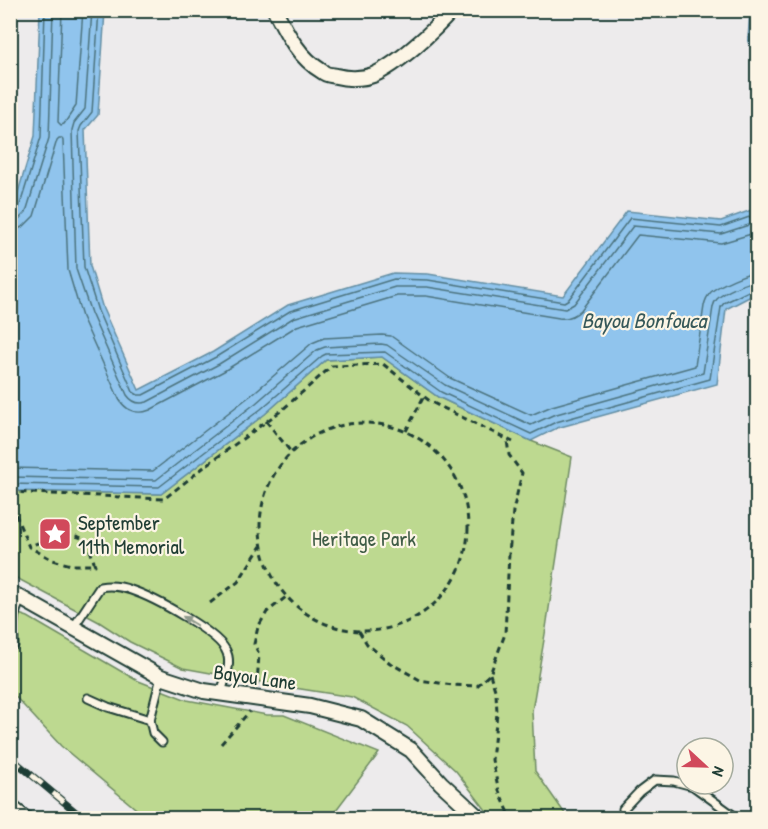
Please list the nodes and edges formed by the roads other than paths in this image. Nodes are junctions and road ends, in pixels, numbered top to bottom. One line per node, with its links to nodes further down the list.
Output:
1 (275, 10): 2 (street)
2 (452, 10)
3 (16, 595): 4 (street, Bayou Lane); 5 (lane)
4 (73, 628): 6 (street, Bayou Lane); 7 (lane, one-way to 4)
5 (14, 645)
6 (162, 678): 7 (street, Bayou Lane); 9 (lane)
7 (220, 693): 14 (street, Bayou Lane)
8 (88, 698): 9 (lane)
9 (150, 720): 10 (lane)
10 (162, 742)
11 (10, 802): 13 (lane)
12 (624, 809): 15 (lane)
13 (30, 819)
14 (479, 819)
15 (737, 819)

